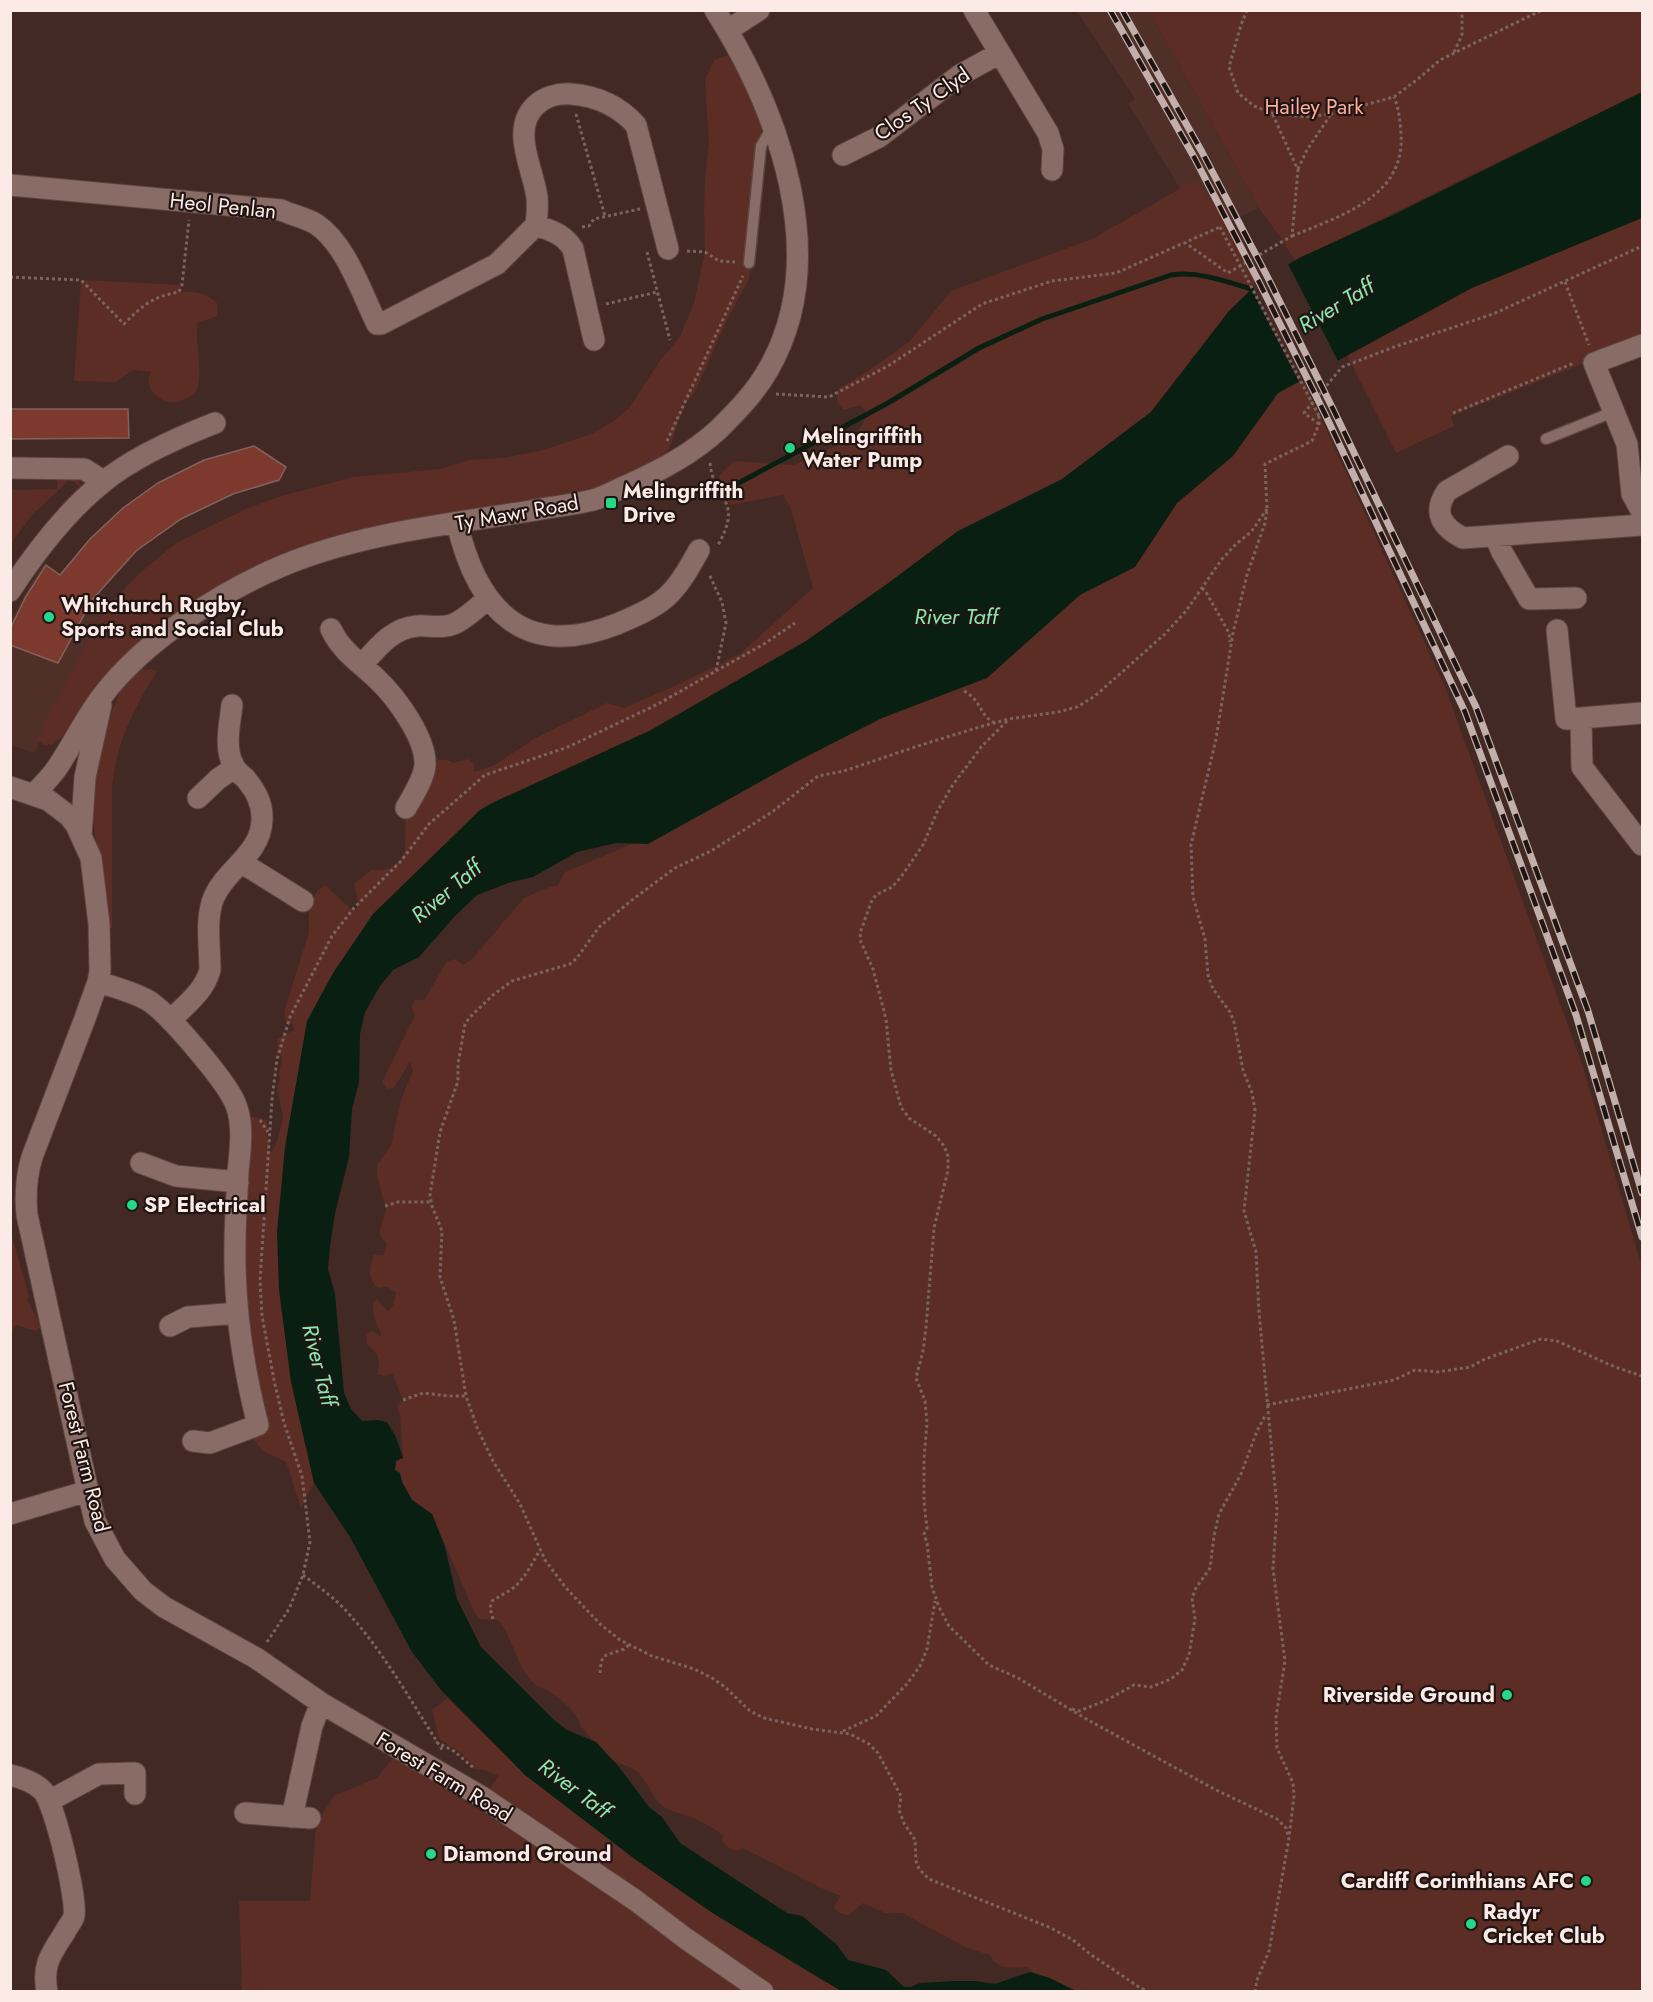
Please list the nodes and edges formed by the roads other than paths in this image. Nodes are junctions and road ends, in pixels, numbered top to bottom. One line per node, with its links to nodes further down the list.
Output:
1 (715, 10): 4 (street, Ty Mawr Road)
2 (759, 10): 4 (street)
3 (974, 10): 5 (street)
4 (728, 30): 6 (street, Ty Mawr Road)
5 (1000, 52): 7 (street, Clos Ty Clyd); 8 (street)
6 (773, 126): 12 (lane); 22 (street, Ty Mawr Road)
7 (843, 155)
8 (1052, 170)
9 (10, 185): 10 (street, Heol Penlan)
10 (536, 225): 11 (street); 13 (street)
11 (668, 249)
12 (749, 263)
13 (594, 339)
14 (1642, 345): 15 (street)
15 (1613, 412): 17 (lane); 21 (street)
16 (215, 423): 20 (street)
17 (1546, 439)
18 (1508, 456): 23 (street)
19 (12, 468): 20 (street)
20 (103, 481): 25 (street)
21 (1642, 512): 23 (street)
22 (457, 523): 27 (street); 31 (street, Ty Mawr Road)
23 (1495, 536): 26 (street)
24 (708, 549): 27 (street)
25 (10, 591)
26 (1576, 598)
27 (488, 599): 30 (street)
28 (331, 629): 30 (street)
29 (1557, 630): 34 (street)
30 (362, 665): 39 (street)
31 (102, 696): 37 (street, Ty Mawr Road); 40 (street)
32 (232, 705): 35 (street)
33 (1642, 713): 34 (street)
34 (1581, 718): 41 (street)
35 (234, 768): 38 (street); 42 (street)
36 (10, 787): 37 (street, Forest Farm Road)
37 (34, 794): 40 (street, Forest Farm Road)
38 (198, 798)
39 (406, 808)
40 (81, 836): 44 (street, Forest Farm Road)
41 (1642, 845)
42 (242, 863): 43 (street); 45 (street)
43 (303, 901)
44 (98, 982): 45 (street); 51 (street, Forest Farm Road)
45 (171, 1020): 47 (street)
46 (141, 1163): 47 (street)
47 (238, 1182): 48 (street)
48 (238, 1313): 49 (street); 50 (street)
49 (170, 1326)
50 (193, 1441)
51 (88, 1491): 52 (street); 53 (street, Forest Farm Road)
52 (10, 1514)
53 (321, 1703): 57 (street); 59 (street, Forest Farm Road)
54 (10, 1775): 56 (street)
55 (135, 1794): 56 (street)
56 (49, 1801): 58 (street)
57 (245, 1813)
58 (47, 1992)
59 (763, 1992)

